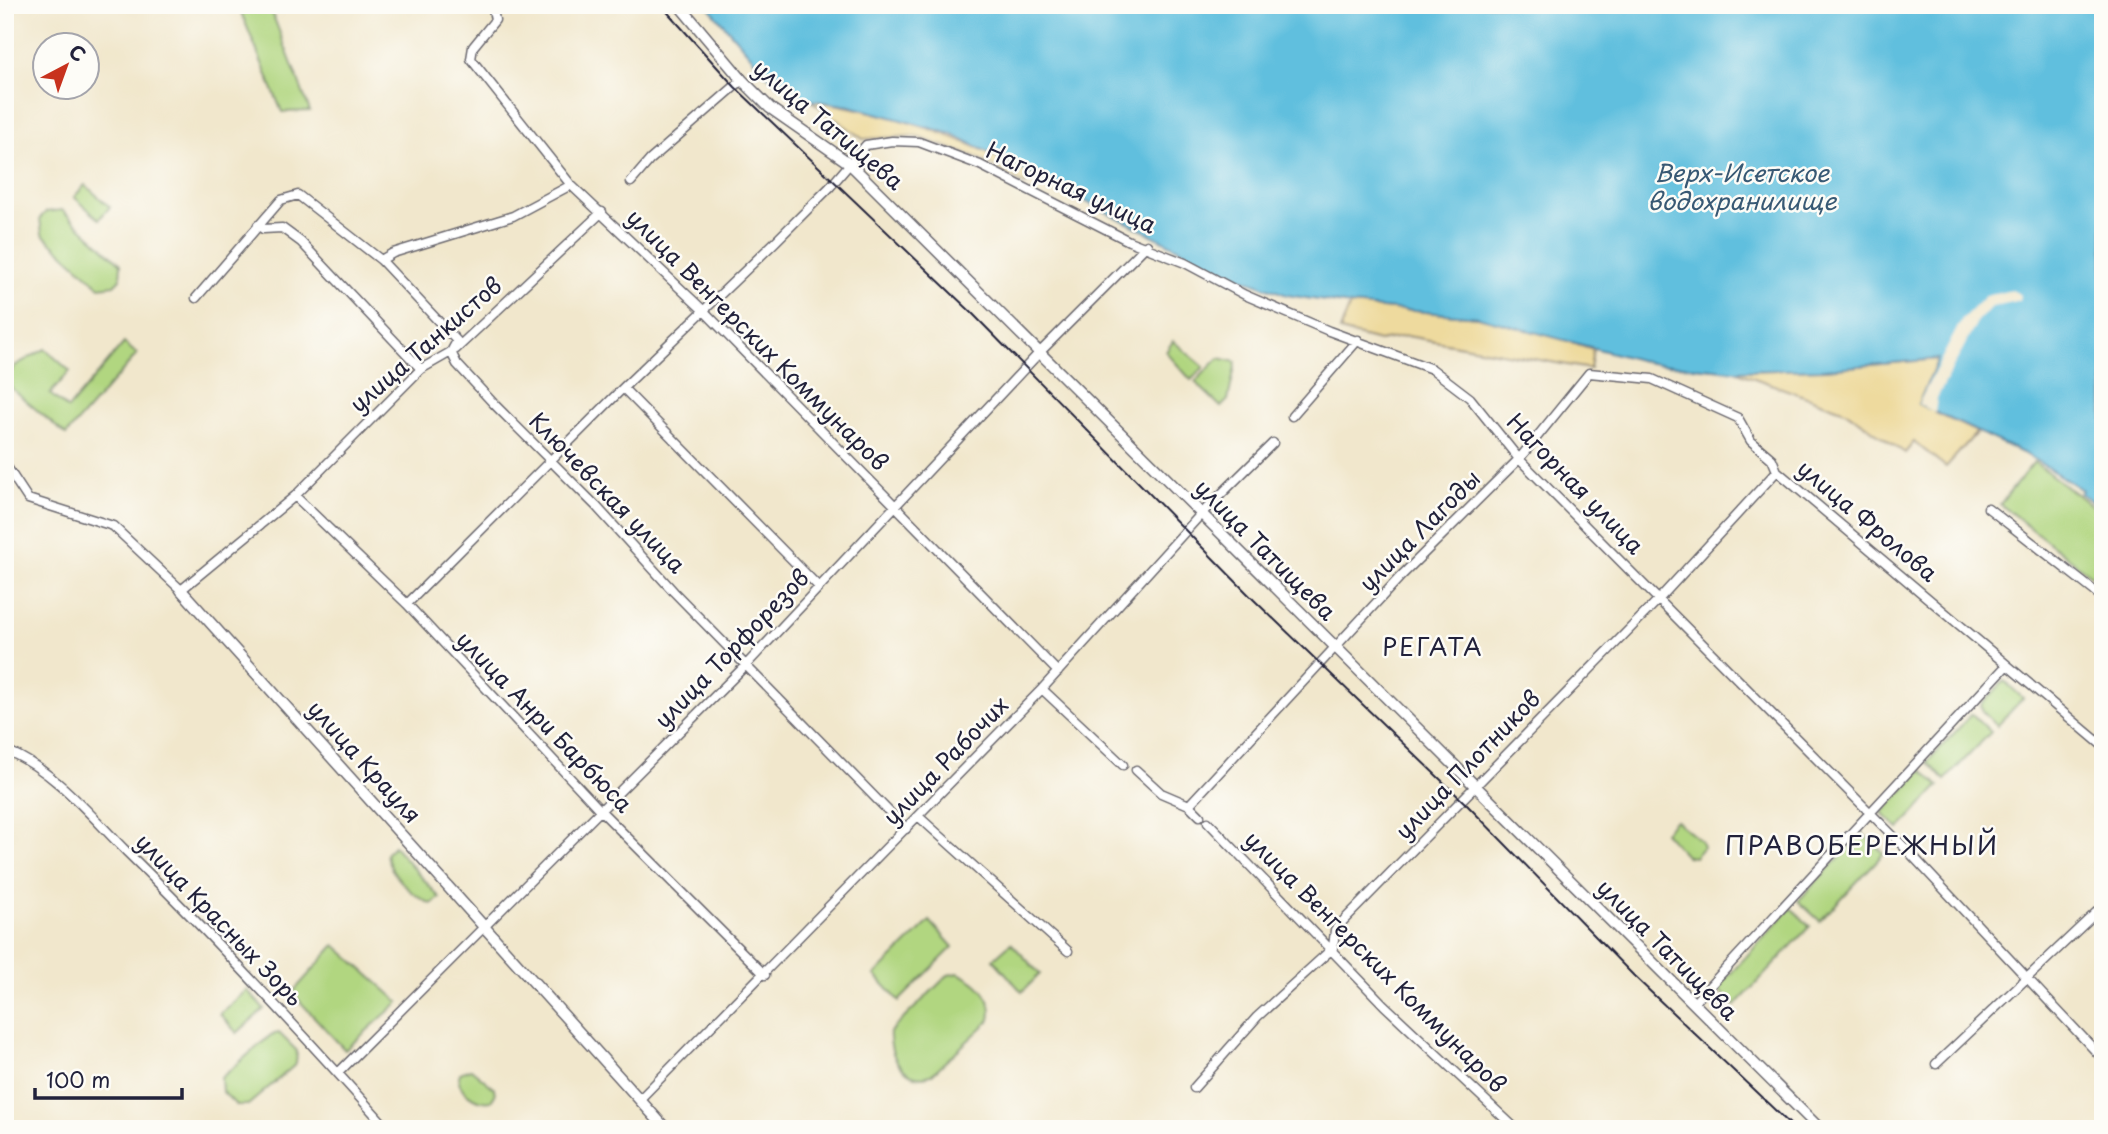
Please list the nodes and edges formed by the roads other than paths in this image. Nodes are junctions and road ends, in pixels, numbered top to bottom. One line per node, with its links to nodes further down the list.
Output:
1 (492, 5): 6 (street)
2 (680, 5): 3 (street, улица Татищева)
3 (742, 80): 4 (street, улица Татищева); 5 (street)
4 (849, 163): 9 (street, Нагорная улица); 12 (street, Нагорная улица); 15 (street, улица Татищева)
5 (631, 182)
6 (572, 185): 7 (street, улица Венгерских Коммунаров); 10 (street)
7 (602, 212): 12 (street, улица Венгерских Коммунаров); 14 (street, улица Танкистов)
8 (258, 225): 10 (street, Ключевская улица); 11 (street); 16 (street)
9 (1147, 246): 13 (street, Нагорная улица); 15 (street, улица Торфорезов)
10 (381, 260): 14 (street, Ключевская улица)
11 (196, 298)
12 (703, 310): 18 (street, Нагорная улица); 26 (street, улица Венгерских Коммунаров)
13 (1358, 340): 19 (street); 21 (street, Нагорная улица)
14 (451, 352): 16 (street, улица Танкистов); 22 (street, Ключевская улица)
15 (1040, 352): 26 (street, улица Торфорезов); 28 (street, улица Татищева)
16 (421, 369): 25 (street, улица Танкистов)
17 (1589, 373): 21 (street, улица Лагоды); 24 (street, улица Фролова)
18 (624, 388): 22 (street, Нагорная улица); 29 (street)
19 (1293, 416)
20 (1273, 443): 28 (street, улица Рабочих)
21 (1518, 459): 32 (street, Нагорная улица); 34 (street, улица Лагоды)
22 (551, 463): 33 (street, Нагорная улица); 35 (street, Ключевская улица)
23 (5, 464): 30 (street, улица Крауля)
24 (1777, 471): 32 (street, улица Плотников); 36 (street, улица Фролова)
25 (295, 496): 30 (street, улица Танкистов); 33 (street, улица Анри Барбюса)
26 (896, 507): 29 (street, улица Торфорезов); 37 (street, улица Венгерских Коммунаров)
27 (1988, 508): 31 (street)
28 (1202, 513): 34 (street, улица Татищева); 37 (street, улица Рабочих)
29 (819, 587): 35 (street, улица Торфорезов)
30 (181, 590): 52 (street, улица Крауля)
31 (2103, 598)
32 (1659, 599): 43 (street, улица Плотников); 46 (street, Нагорная улица)
33 (407, 604): 45 (street, улица Анри Барбюса)
34 (1335, 646): 43 (street, улица Татищева); 44 (street, улица Лагоды)
35 (746, 665): 45 (street, улица Торфорезов); 50 (street, Ключевская улица)
36 (2007, 666): 39 (street, улица Фролова); 46 (street)
37 (1058, 672): 38 (street, улица Рабочих)
38 (1042, 689): 41 (street); 47 (street, улица Рабочих)
39 (2103, 746)
40 (10, 752): 60 (street, улица Красных Зорь)
41 (1123, 765)
42 (1136, 770): 44 (street)
43 (1475, 785): 53 (street, улица Плотников); 57 (street, улица Татищева)
44 (1189, 805): 48 (street)
45 (600, 810): 52 (street, улица Торфорезов); 55 (street, улица Анри Барбюса)
46 (1869, 814): 56 (street, Нагорная улица); 57 (street)
47 (918, 816): 50 (street, улица Рабочих); 54 (street)
48 (1200, 816)
49 (1208, 822): 53 (street, улица Венгерских Коммунаров)
50 (906, 829): 55 (street, улица Рабочих)
51 (2103, 906): 56 (street)
52 (484, 927): 60 (street, улица Торфорезов); 62 (street, улица Крауля)
53 (1333, 948): 61 (street, улица Плотников); 65 (street, улица Венгерских Коммунаров)
54 (1068, 951)
55 (765, 975): 62 (street, улица Рабочих)
56 (2029, 978): 58 (street, Нагорная улица); 59 (street)
57 (1694, 1003): 66 (street, улица Татищева)
58 (2103, 1059)
59 (1936, 1064)
60 (338, 1073): 63 (street, улица Красных Зорь)
61 (1194, 1088)
62 (640, 1099): 64 (street, улица Крауля)
63 (388, 1129)
64 (666, 1129)
65 (1516, 1129)
66 (1820, 1129)

